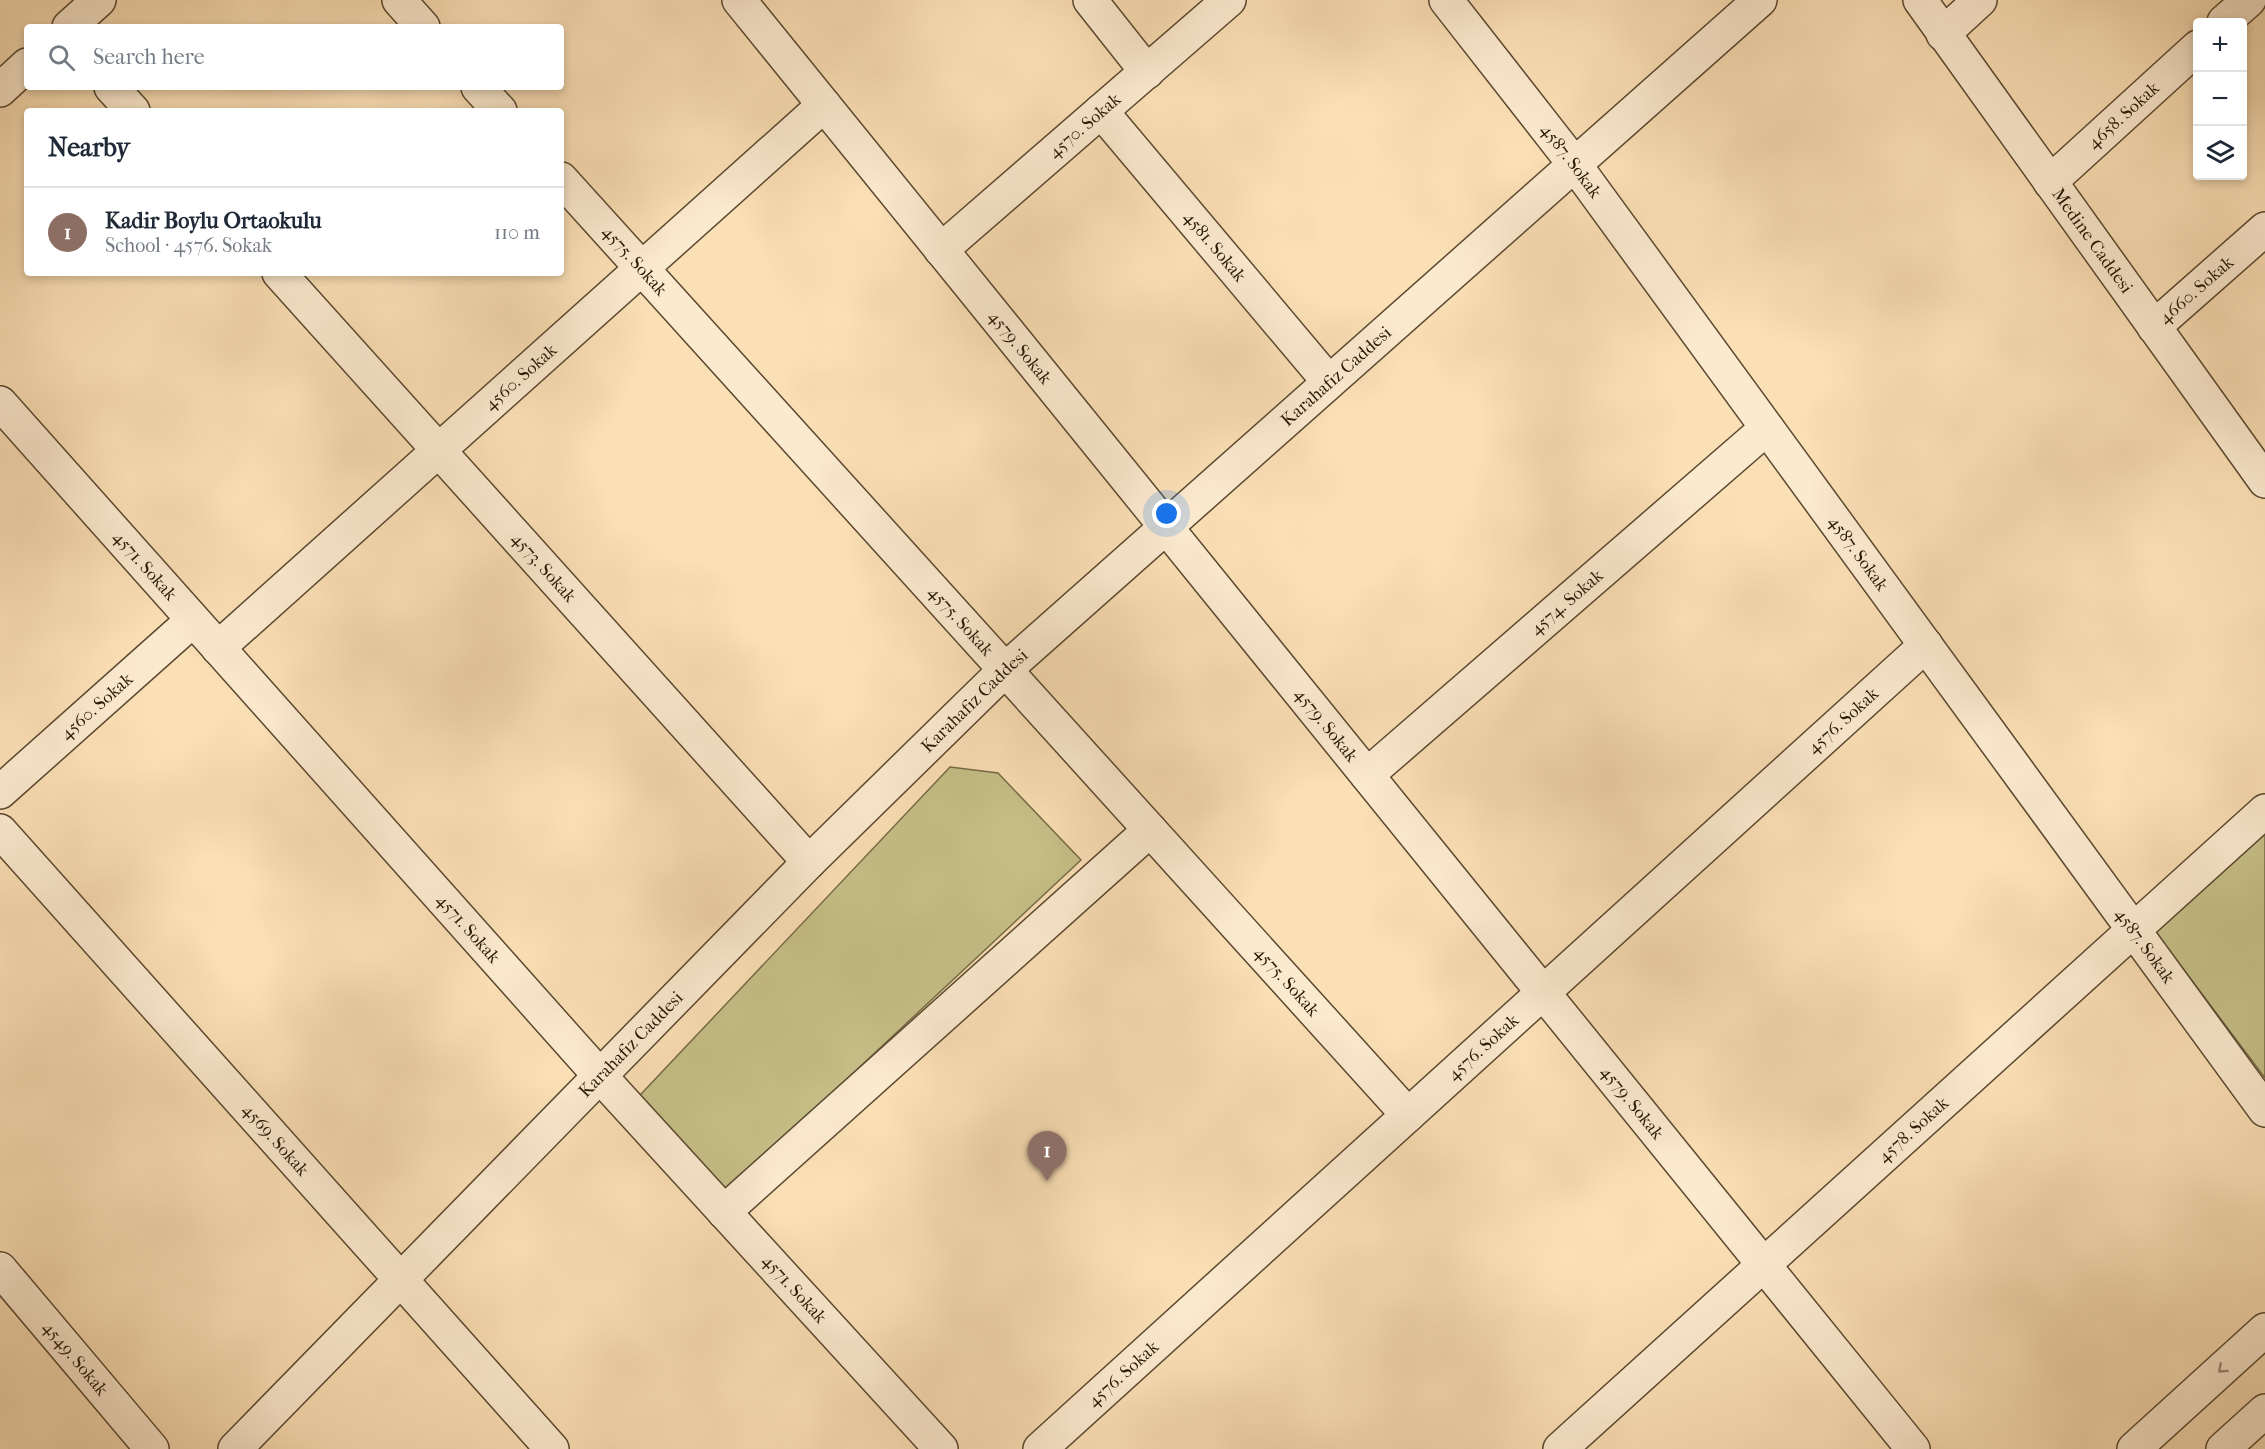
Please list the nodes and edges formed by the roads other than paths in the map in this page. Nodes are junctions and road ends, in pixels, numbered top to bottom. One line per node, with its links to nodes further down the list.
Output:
1 (99, 0): 12 (street)
2 (399, 0): 13 (street)
3 (739, 0): 21 (street, 4579. Sokak)
4 (1090, 0): 17 (street)
5 (1229, 0): 17 (street, 4570. Sokak)
6 (1446, 0): 25 (street, 4587. Sokak)
7 (1760, 0): 25 (street, Karahafız Caddesi)
8 (1920, 0): 14 (street, Medine Caddesi)
9 (1980, 0): 14 (street)
10 (2249, 0): 11 (street)
11 (2229, 18)
12 (72, 24)
13 (420, 24)
14 (1943, 34): 27 (street, Medine Caddesi)
15 (2193, 52): 27 (street, 4658. Sokak)
16 (24, 68): 18 (street)
17 (1147, 72): 24 (street, 4570. Sokak)
18 (0, 90)
19 (114, 90): 22 (street)
20 (481, 90): 23 (street)
21 (824, 105): 29 (street, 4579. Sokak); 30 (street, 4560. Sokak)
22 (130, 108)
23 (497, 108)
24 (1101, 111): 29 (street, 4570. Sokak); 33 (street, 4581. Sokak)
25 (1575, 165): 33 (street, Karahafız Caddesi); 35 (street, 4587. Sokak)
26 (564, 182): 30 (street, 4575. Sokak)
27 (2050, 182): 32 (street, Medine Caddesi)
28 (2265, 229): 32 (street, 4660. Sokak)
29 (941, 249): 38 (street, 4579. Sokak)
30 (642, 268): 36 (street, 4560. Sokak); 42 (street, 4575. Sokak)
31 (282, 276): 36 (street, 4573. Sokak)
32 (2154, 327): 37 (street, Medine Caddesi)
33 (1329, 382): 38 (street, Karahafız Caddesi)
34 (0, 403): 39 (street, 4571. Sokak)
35 (1767, 428): 40 (street, 4587. Sokak); 43 (street, 4574. Sokak)
36 (439, 450): 41 (street, 4560. Sokak); 48 (street, 4573. Sokak)
37 (2263, 473)
38 (1166, 527): 42 (street, Karahafız Caddesi); 43 (street, 4579. Sokak)
39 (193, 620): 41 (street, 4571. Sokak); 44 (street, 4560. Sokak)
40 (1926, 645): 49 (street, 4587. Sokak); 50 (street, 4576. Sokak)
41 (218, 648): 51 (street, 4571. Sokak)
42 (1006, 669): 46 (street, 4575. Sokak); 48 (street, Karahafız Caddesi)
43 (1367, 775): 50 (street, 4579. Sokak)
44 (0, 792)
45 (2265, 811): 49 (street, 4578. Sokak)
46 (1150, 830): 53 (street, 4575. Sokak); 54 (street)
47 (0, 831): 57 (street, 4569. Sokak)
48 (809, 862): 51 (street, Karahafız Caddesi)
49 (2134, 930): 52 (street, 4587. Sokak); 55 (street, 4578. Sokak)
50 (1543, 992): 53 (street, 4576. Sokak); 55 (street, 4579. Sokak)
51 (600, 1076): 54 (street, 4571. Sokak); 57 (street, Karahafız Caddesi)
52 (2265, 1110)
53 (1408, 1115): 64 (street, 4576. Sokak)
54 (724, 1212): 63 (street, 4571. Sokak)
55 (1763, 1264): 65 (street, 4578. Sokak); 66 (street, 4579. Sokak)
56 (0, 1269): 60 (street, 4549. Sokak)
57 (400, 1280): 61 (street, Karahafız Caddesi); 62 (street, 4569. Sokak)
58 (2265, 1330): 67 (street, one-way to 67)
59 (2265, 1411): 68 (street)
60 (152, 1449)
61 (235, 1449)
62 (552, 1449)
63 (941, 1449)
64 (1040, 1449)
65 (1560, 1449)
66 (1913, 1449)
67 (2134, 1449)
68 (2223, 1449)

